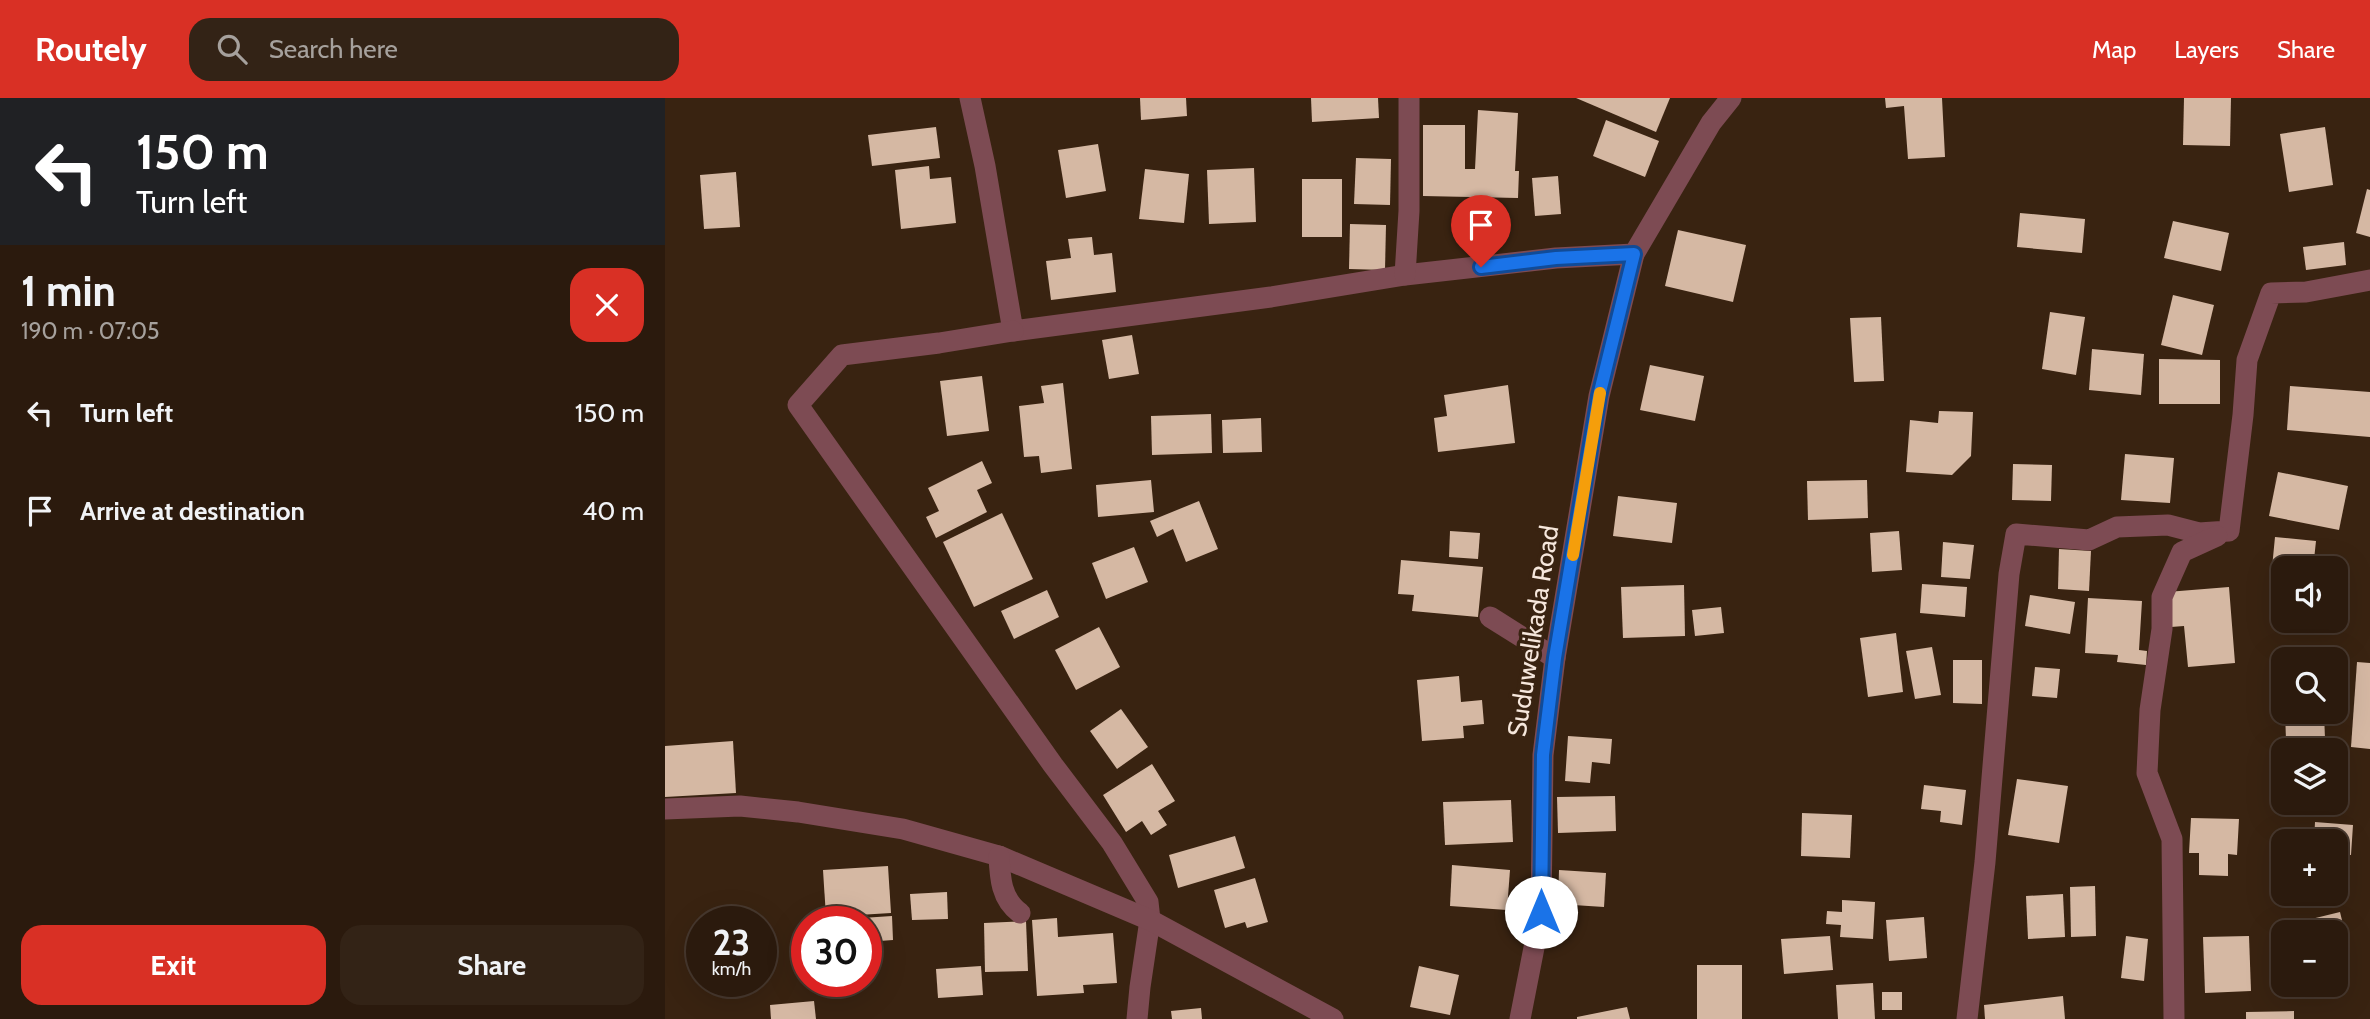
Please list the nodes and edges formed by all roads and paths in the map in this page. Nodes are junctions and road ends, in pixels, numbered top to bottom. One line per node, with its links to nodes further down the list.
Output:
1 (970, 98): 7 (street)
2 (1409, 98): 5 (street)
3 (1731, 98): 4 (street, Suduwelikada Road)
4 (1634, 254): 5 (street); 10 (street, Suduwelikada Road)
5 (1405, 275): 7 (street)
6 (2370, 280): 8 (street)
7 (1013, 331): 14 (street)
8 (2229, 531): 18 (street); 19 (street)
9 (1490, 617): 10 (street)
10 (1555, 658): 17 (street, Suduwelikada Road)
11 (665, 809): 12 (street)
12 (999, 856): 13 (street); 14 (street)
13 (1020, 913)
14 (1150, 920): 15 (street); 16 (street)
15 (1137, 1019)
16 (1333, 1019)
17 (1520, 1019)
18 (1967, 1019)
19 (2174, 1019)

